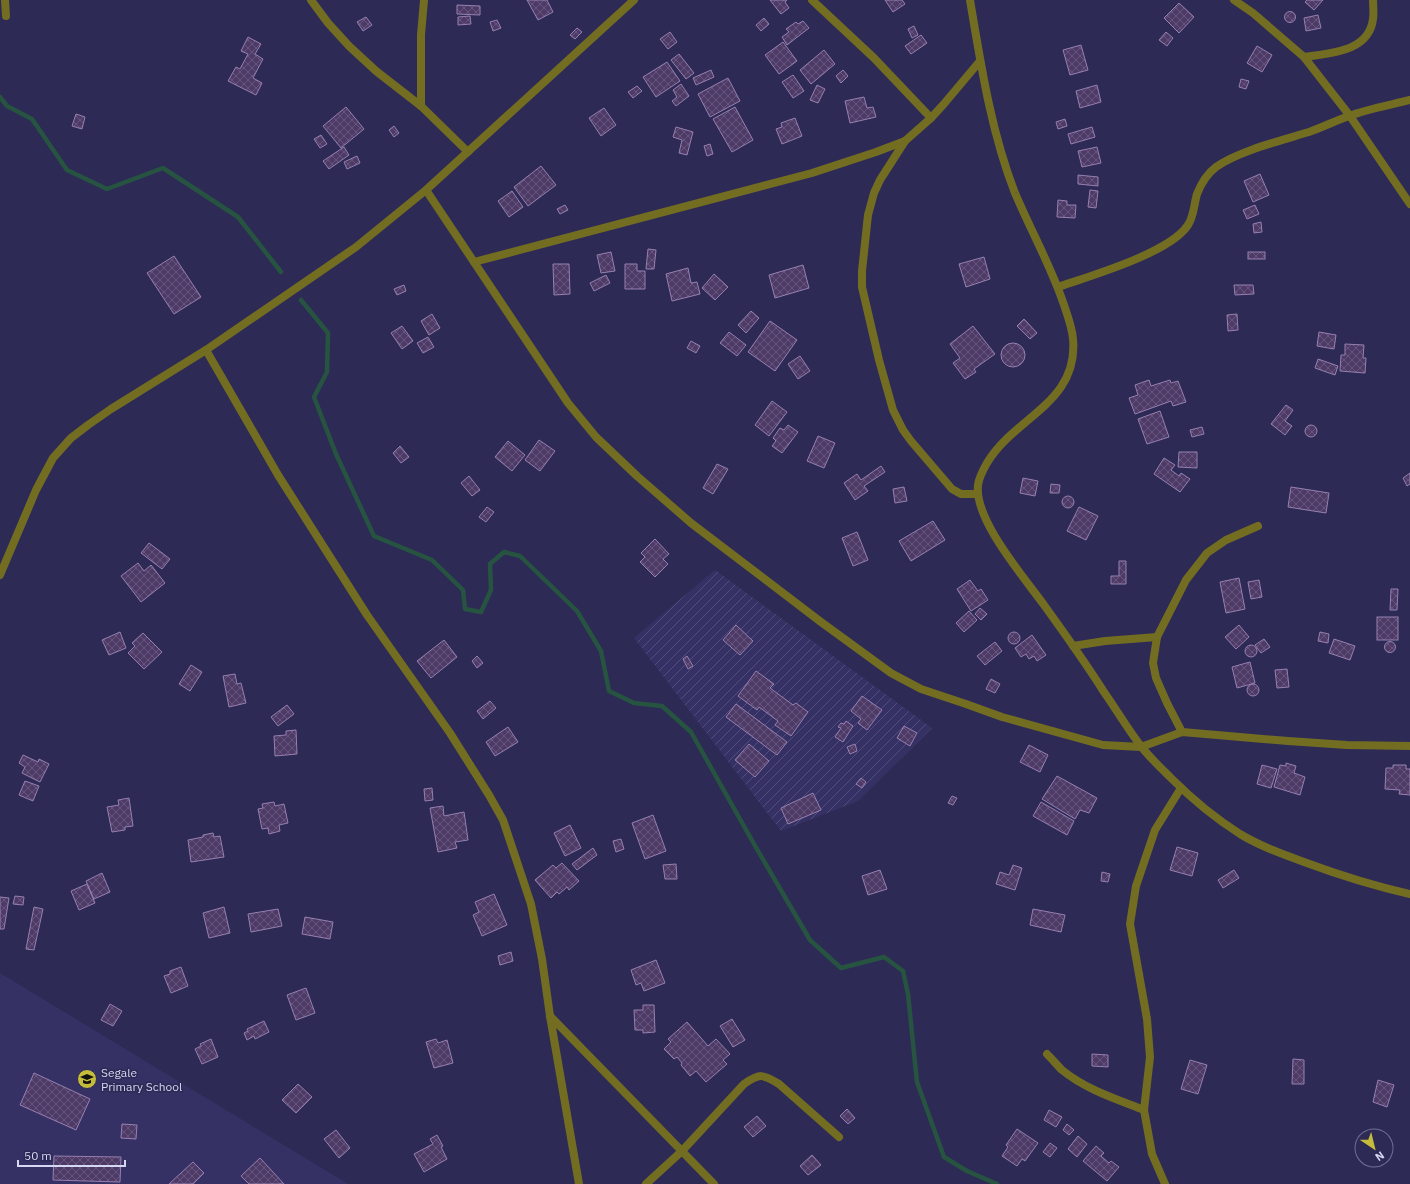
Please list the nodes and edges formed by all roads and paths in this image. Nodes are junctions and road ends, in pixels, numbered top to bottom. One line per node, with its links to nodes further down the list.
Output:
1 (5, 0): 9 (street)
2 (311, 0): 13 (street)
3 (424, 0): 13 (street)
4 (634, 0): 17 (street)
5 (812, 0): 15 (street)
6 (970, 0): 11 (street)
7 (1234, 0): 10 (street)
8 (1373, 0): 10 (street)
9 (0, 12)
10 (1304, 57): 14 (street)
11 (980, 61): 15 (street); 21 (street)
12 (1410, 100): 14 (street)
13 (421, 106): 17 (street)
14 (1350, 116): 19 (street); 21 (street)
15 (931, 118): 16 (street)
16 (905, 141): 20 (street); 23 (street)
17 (468, 152): 18 (street)
18 (426, 190): 20 (street); 22 (street)
19 (1410, 204)
20 (474, 262): 30 (street)
21 (1058, 287): 23 (street)
22 (206, 350): 25 (street); 33 (street)
23 (978, 494): 27 (street)
24 (1258, 526): 26 (street)
25 (0, 575)
26 (1157, 637): 27 (street); 28 (street)
27 (1074, 646): 30 (street)
28 (1182, 732): 29 (street); 30 (street)
29 (1410, 746)
30 (1141, 747): 31 (street)
31 (1181, 788): 32 (street); 35 (street)
32 (1410, 894)
33 (550, 1016): 37 (street); 38 (street)
34 (1046, 1054): 35 (street)
35 (1144, 1110): 41 (street)
36 (839, 1137): 37 (street)
37 (682, 1151): 39 (street); 40 (street)
38 (579, 1184)
39 (646, 1184)
40 (714, 1184)
41 (1165, 1184)

